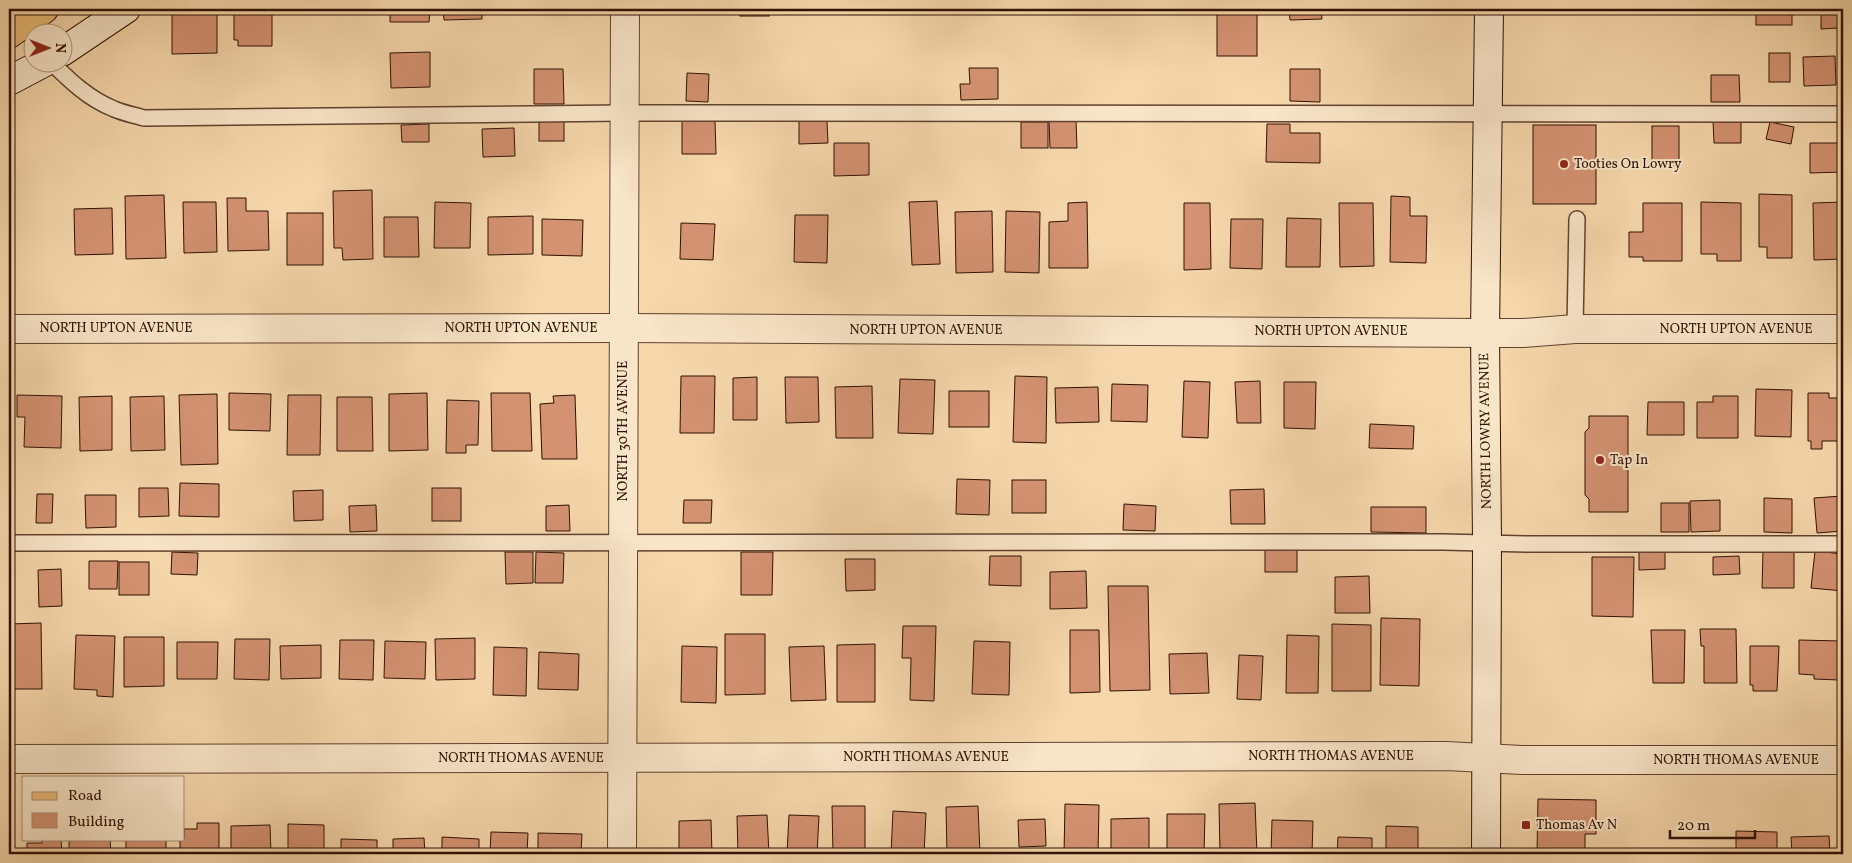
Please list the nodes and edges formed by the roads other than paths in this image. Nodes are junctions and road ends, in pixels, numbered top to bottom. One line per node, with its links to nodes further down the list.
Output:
1 (44, 9): 5 (main road)
2 (126, 9): 6 (street)
3 (625, 9): 10 (street, NORTH 30TH AVENUE)
4 (1489, 9): 11 (street, NORTH LOWRY AVENUE)
5 (9, 34)
6 (72, 45)
7 (26, 72): 9 (street)
8 (61, 72): 10 (lane)
9 (9, 81)
10 (624, 113): 11 (lane); 14 (street, NORTH 30TH AVENUE)
11 (1488, 114): 12 (lane); 18 (street, NORTH LOWRY AVENUE)
12 (1843, 114)
13 (1577, 219): 16 (lane)
14 (622, 328): 15 (street, NORTH UPTON AVENUE); 18 (street, NORTH UPTON AVENUE); 19 (street, NORTH 30TH AVENUE)
15 (9, 329)
16 (1574, 329): 17 (street, NORTH UPTON AVENUE); 18 (street, NORTH UPTON AVENUE)
17 (1843, 329)
18 (1485, 333): 20 (street, NORTH LOWRY AVENUE)
19 (624, 542): 20 (lane); 21 (lane); 23 (street, NORTH 30TH AVENUE)
20 (1487, 542): 22 (lane); 24 (street, NORTH LOWRY AVENUE)
21 (9, 543)
22 (1843, 544)
23 (622, 757): 24 (street, NORTH THOMAS AVENUE); 25 (street, NORTH THOMAS AVENUE); 27 (street, NORTH 30TH AVENUE)
24 (1487, 758): 26 (street, NORTH THOMAS AVENUE); 28 (street, NORTH LOWRY AVENUE)
25 (9, 759)
26 (1843, 760)
27 (622, 854)
28 (1486, 854)

